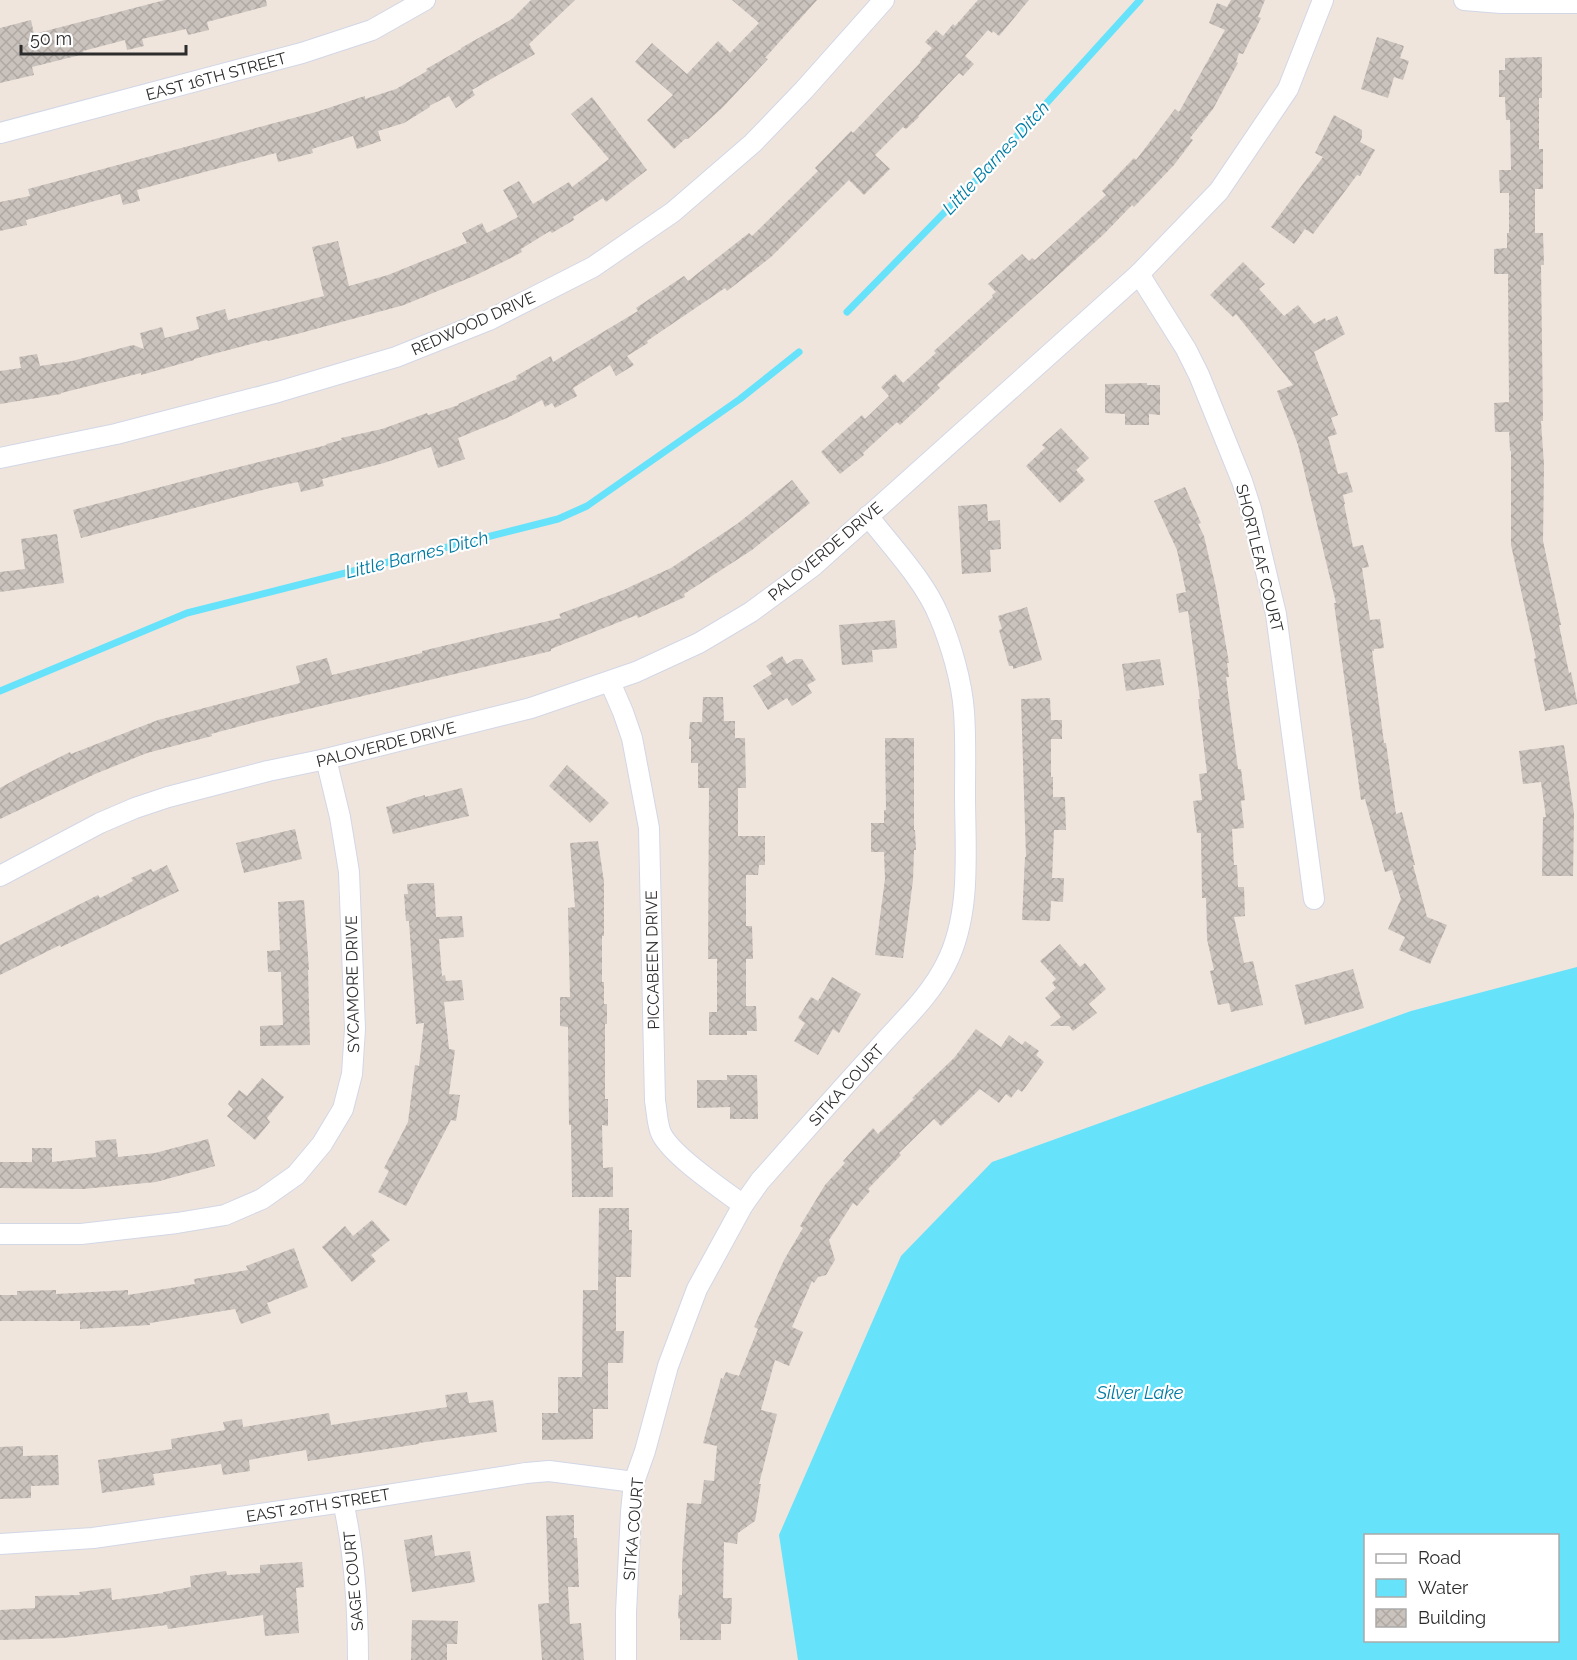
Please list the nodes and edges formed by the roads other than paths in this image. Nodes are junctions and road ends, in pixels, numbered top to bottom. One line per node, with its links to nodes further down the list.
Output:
1 (425, 0): 6 (street, EAST 16TH STREET)
2 (884, 0): 8 (street, REDWOOD DRIVE)
3 (1323, 0): 7 (street, PALOVERDE DRIVE)
4 (1464, 0): 5 (street)
5 (1577, 3)
6 (0, 133)
7 (1139, 274): 9 (street, PALOVERDE DRIVE); 13 (street, SHORTLEAF COURT)
8 (0, 458)
9 (868, 516): 10 (street, PALOVERDE DRIVE); 14 (street, SITKA COURT)
10 (610, 682): 11 (street, PALOVERDE DRIVE); 14 (street, PICCABEEN DRIVE)
11 (326, 759): 12 (street, PALOVERDE DRIVE); 15 (street, SYCAMORE DRIVE)
12 (0, 876)
13 (1314, 899)
14 (743, 1205): 16 (street, SITKA COURT)
15 (0, 1234)
16 (634, 1482): 17 (street, EAST 20TH STREET); 20 (street, SITKA COURT)
17 (344, 1502): 18 (street, EAST 20TH STREET); 19 (street, SAGE COURT)
18 (0, 1544)
19 (358, 1660)
20 (626, 1660)

